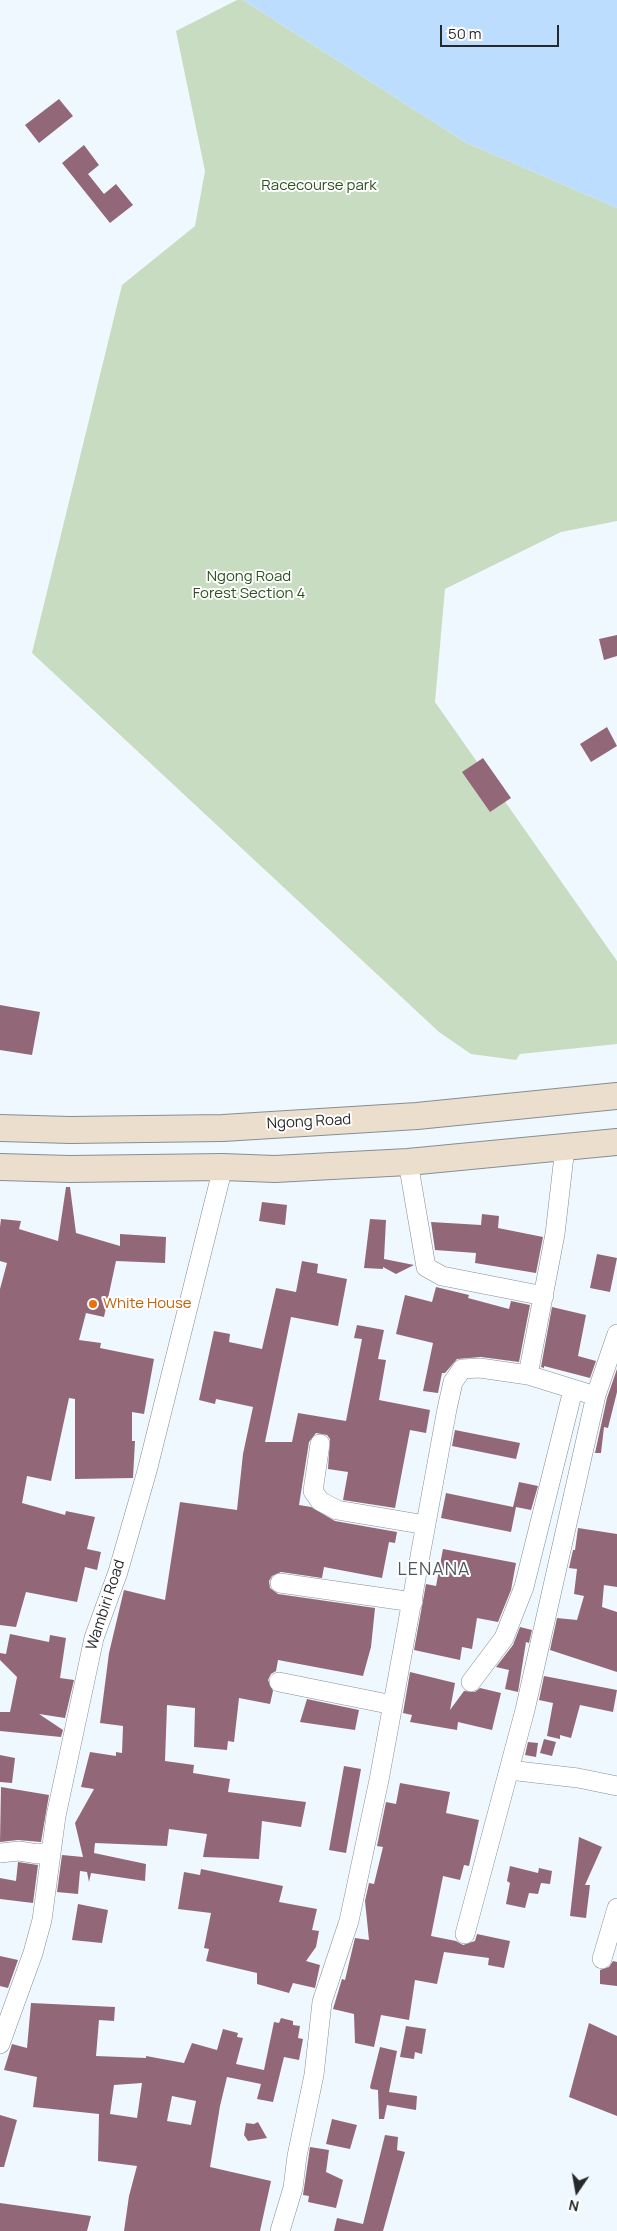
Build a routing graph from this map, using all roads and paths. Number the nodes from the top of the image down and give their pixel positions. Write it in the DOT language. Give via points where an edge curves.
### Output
graph roads {
  1 [pos="613,1100"];
  2 [pos="0,1128"];
  3 [pos="223,1128"];
  4 [pos="614,1140"];
  5 [pos="565,1147"];
  6 [pos="408,1162"];
  7 [pos="0,1167"];
  8 [pos="223,1167"];
  9 [pos="544,1296"];
  10 [pos="617,1334"];
  11 [pos="528,1375"];
  12 [pos="573,1390"];
  13 [pos="596,1395"];
  14 [pos="320,1444"];
  15 [pos="426,1525"];
  16 [pos="280,1583"];
  17 [pos="413,1602"];
  18 [pos="279,1682"];
  19 [pos="471,1682"];
  20 [pos="392,1705"];
  21 [pos="509,1770"];
  22 [pos="617,1786"];
  23 [pos="51,1851"];
  24 [pos="0,1853"];
  25 [pos="617,1908"];
  26 [pos="465,1934"];
  27 [pos="602,1959"];
  28 [pos="0,2044"];
  29 [pos="280,2231"];
  1 -- 3 [label="main road, Ngong Road"];
  2 -- 3 [label="main road, Ngong Road"];
  3 -- 8 [label="main road"];
  4 -- 5 [label="main road"];
  5 -- 6 [label="main road"];
  5 -- 9 [label="street"];
  6 -- 8 [label="main road" via="275,1169"];
  6 -- 9 [label="street" via="426,1267 442,1276"];
  7 -- 8 [label="main road"];
  8 -- 23 [label="street, Wambiri Road" via="147,1471 118,1572 94,1638"];
  9 -- 11 [label="street"];
  10 -- 13 [label="street"];
  11 -- 12 [label="street"];
  11 -- 15 [label="street" via="480,1368 462,1370 453,1382"];
  12 -- 13 [label="street"];
  12 -- 19 [label="street" via="524,1587 504,1638"];
  13 -- 21 [label="street"];
  14 -- 15 [label="street" via="313,1492 320,1501 337,1510"];
  15 -- 17 [label="street"];
  16 -- 17 [label="street"];
  17 -- 20 [label="street"];
  18 -- 20 [label="street"];
  20 -- 29 [label="street" via="378,1789 349,1921 322,2002 314,2075 293,2188"];
  21 -- 22 [label="street"];
  21 -- 26 [label="street"];
  23 -- 24 [label="street"];
  23 -- 28 [label="street, Wambiri Road" via="42,1920"];
  25 -- 27 [label="street"];
}
